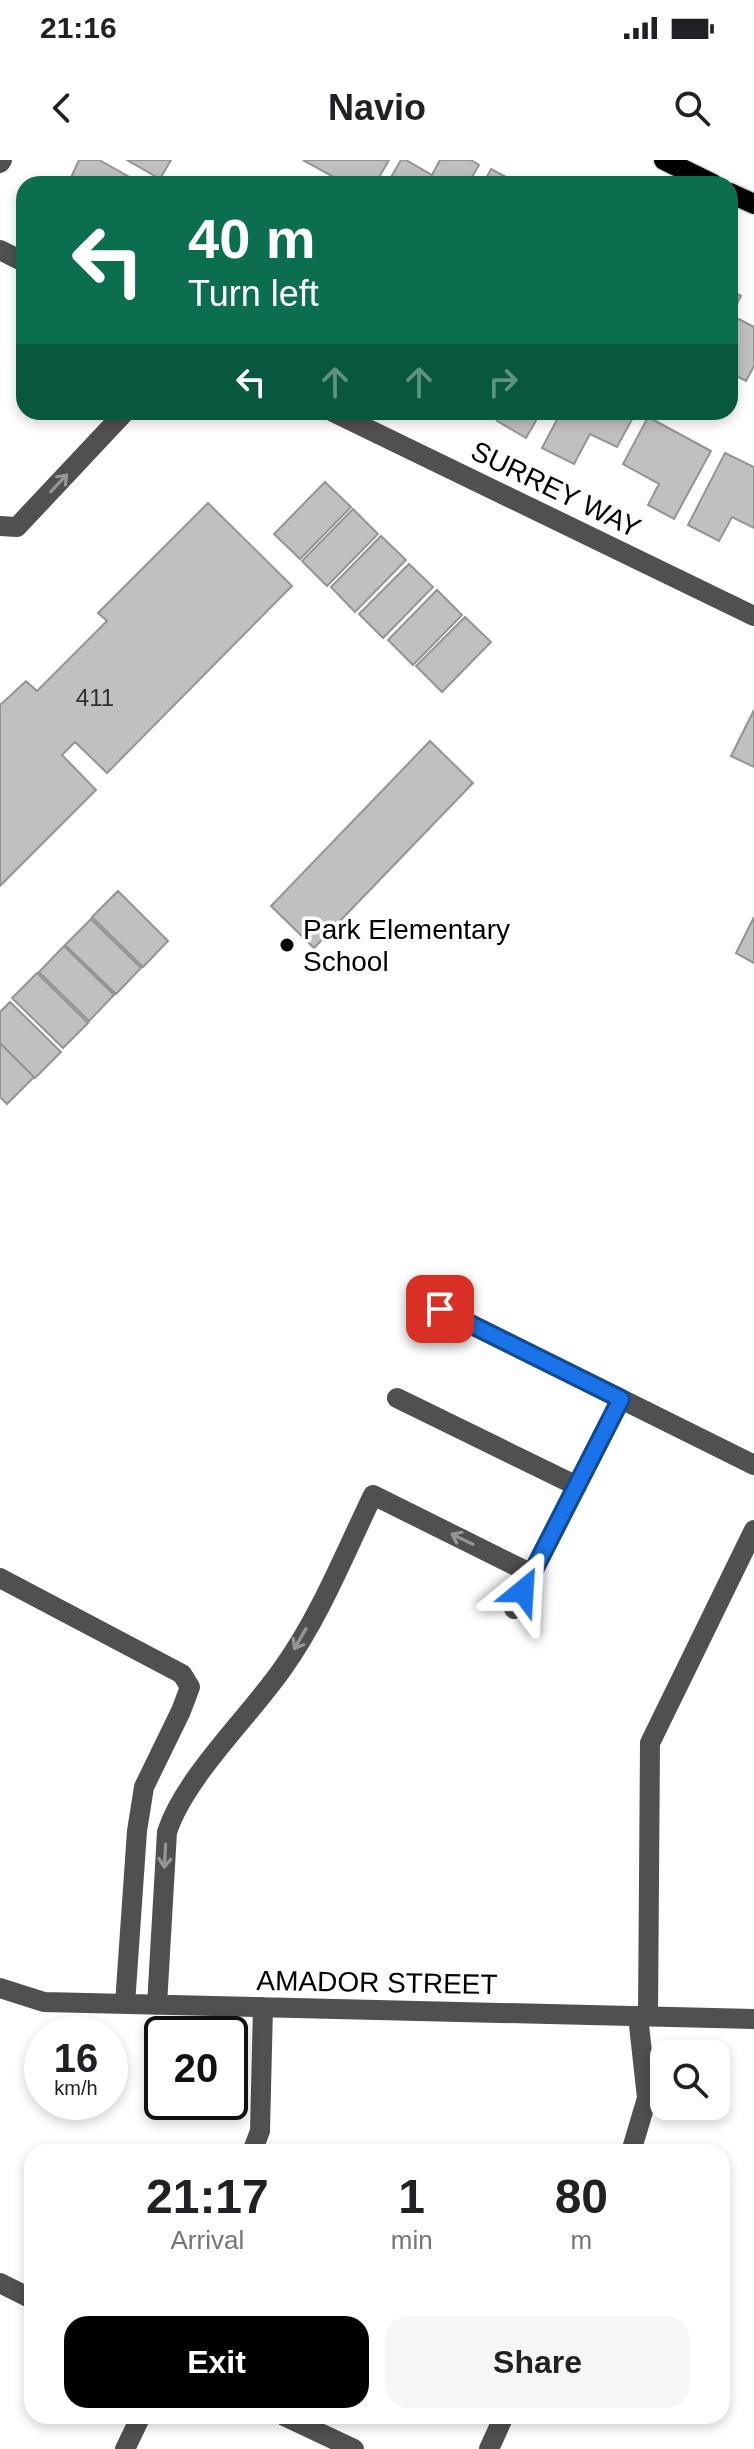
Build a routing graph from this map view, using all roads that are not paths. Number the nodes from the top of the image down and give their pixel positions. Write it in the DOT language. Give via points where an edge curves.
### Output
graph roads {
  1 [pos="664,160"];
  2 [pos="697,176"];
  3 [pos="117,420"];
  4 [pos="350,420"];
  5 [pos="0,526"];
  6 [pos="754,616"];
  7 [pos="440,1309"];
  8 [pos="397,1398"];
  9 [pos="621,1399"];
  10 [pos="754,1465"];
  11 [pos="577,1486"];
  12 [pos="754,1530"];
  13 [pos="532,1574"];
  14 [pos="0,1578"];
  15 [pos="514,1609"];
  16 [pos="0,1988"];
  17 [pos="125,2004"];
  18 [pos="157,2005"];
  19 [pos="263,2007"];
  20 [pos="643,2017"];
  21 [pos="754,2019"];
  22 [pos="255,2144"];
  23 [pos="633,2144"];
  24 [pos="0,2283"];
  25 [pos="24,2295"];
  26 [pos="137,2424"];
  27 [pos="301,2424"];
  28 [pos="500,2424"];
  29 [pos="125,2449"];
  30 [pos="354,2449"];
  31 [pos="489,2449"];
  1 -- 2 [label="main road"];
  5 -- 3 [label="street, one-way" via="17,527"];
  4 -- 6 [label="street, SURREY WAY"];
  7 -- 9 [label="street"];
  8 -- 11 [label="street"];
  9 -- 10 [label="street"];
  9 -- 11 [label="street"];
  11 -- 13 [label="street"];
  12 -- 20 [label="street" via="650,1743"];
  13 -- 15 [label="street"];
  13 -- 18 [label="street, one-way" via="373,1495 284,1667 171,1818"];
  14 -- 17 [label="street" via="182,1674 190,1687 144,1787"];
  16 -- 17 [label="street, AMADOR STREET" via="44,2002"];
  17 -- 18 [label="street, AMADOR STREET"];
  18 -- 19 [label="street, AMADOR STREET"];
  19 -- 20 [label="street, AMADOR STREET"];
  19 -- 22 [label="street" via="260,2131"];
  20 -- 21 [label="street, AMADOR STREET"];
  20 -- 23 [label="street" via="647,2098"];
  24 -- 25 [label="street"];
  26 -- 29 [label="street"];
  27 -- 30 [label="street"];
  28 -- 31 [label="street"];
}
